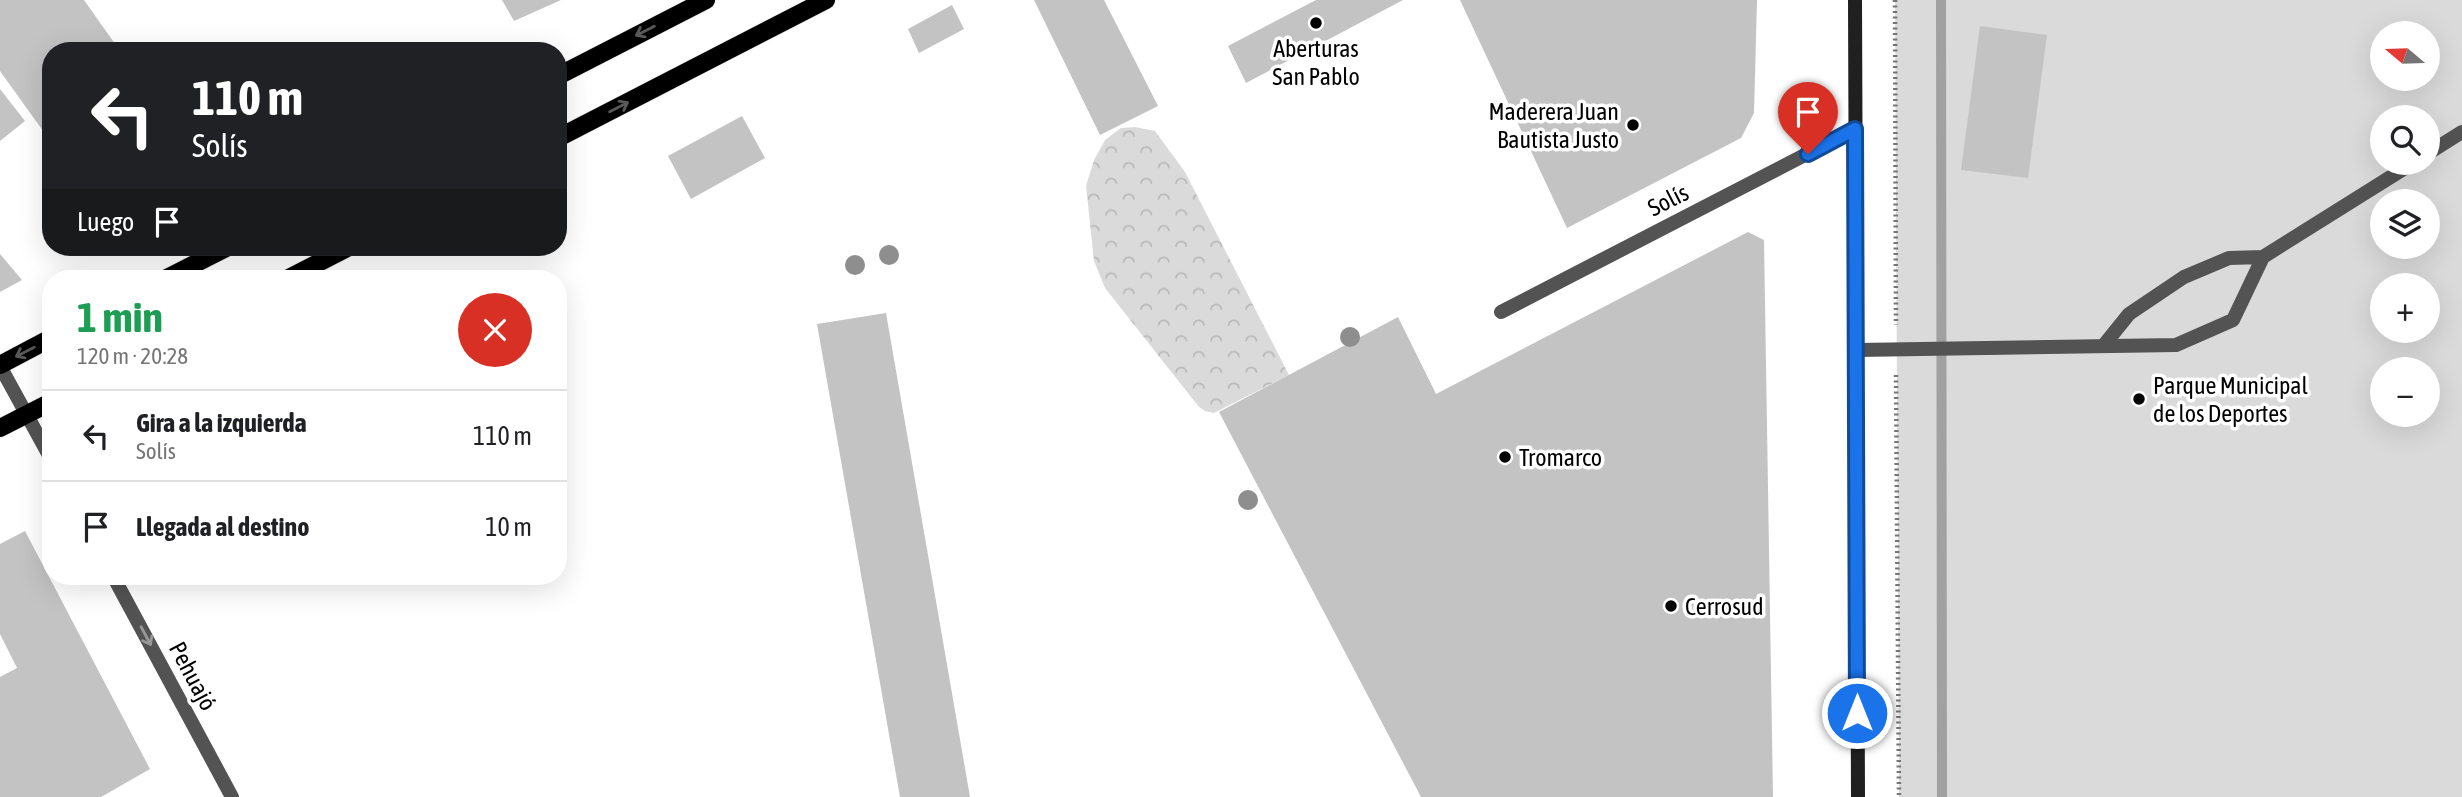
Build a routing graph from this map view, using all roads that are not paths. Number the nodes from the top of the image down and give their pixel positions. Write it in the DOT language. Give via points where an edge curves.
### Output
graph roads {
  1 [pos="706,0"];
  2 [pos="826,0"];
  3 [pos="1855,0"];
  4 [pos="567,71"];
  5 [pos="1855,129"];
  6 [pos="2462,132"];
  7 [pos="567,133"];
  8 [pos="2440,145"];
  9 [pos="2394,175"];
  10 [pos="210,256"];
  11 [pos="332,256"];
  12 [pos="2263,257"];
  13 [pos="183,270"];
  14 [pos="304,270"];
  15 [pos="1501,312"];
  16 [pos="42,343"];
  17 [pos="2105,345"];
  18 [pos="1857,350"];
  19 [pos="0,365"];
  20 [pos="42,406"];
  21 [pos="26,414"];
  22 [pos="0,428"];
  23 [pos="42,443"];
  24 [pos="118,585"];
  25 [pos="232,797"];
  26 [pos="1858,797"];
  1 -- 4 [label="main road, one-way"];
  7 -- 2 [label="main road, one-way"];
  3 -- 5 [label="street"];
  5 -- 15 [label="street, Solís"];
  5 -- 18 [label="street"];
  6 -- 8 [label="street"];
  9 -- 12 [label="street"];
  10 -- 13 [label="main road"];
  11 -- 14 [label="main road"];
  12 -- 17 [label="street" via="2229,258 2184,277 2129,314"];
  12 -- 17 [label="street" via="2233,320 2176,345"];
  16 -- 19 [label="main road, one-way"];
  17 -- 18 [label="street"];
  18 -- 26 [label="street"];
  19 -- 21 [label="street"];
  20 -- 21 [label="main road"];
  21 -- 22 [label="main road"];
  21 -- 23 [label="street"];
  24 -- 25 [label="street, Pehuajó, one-way"];
}
